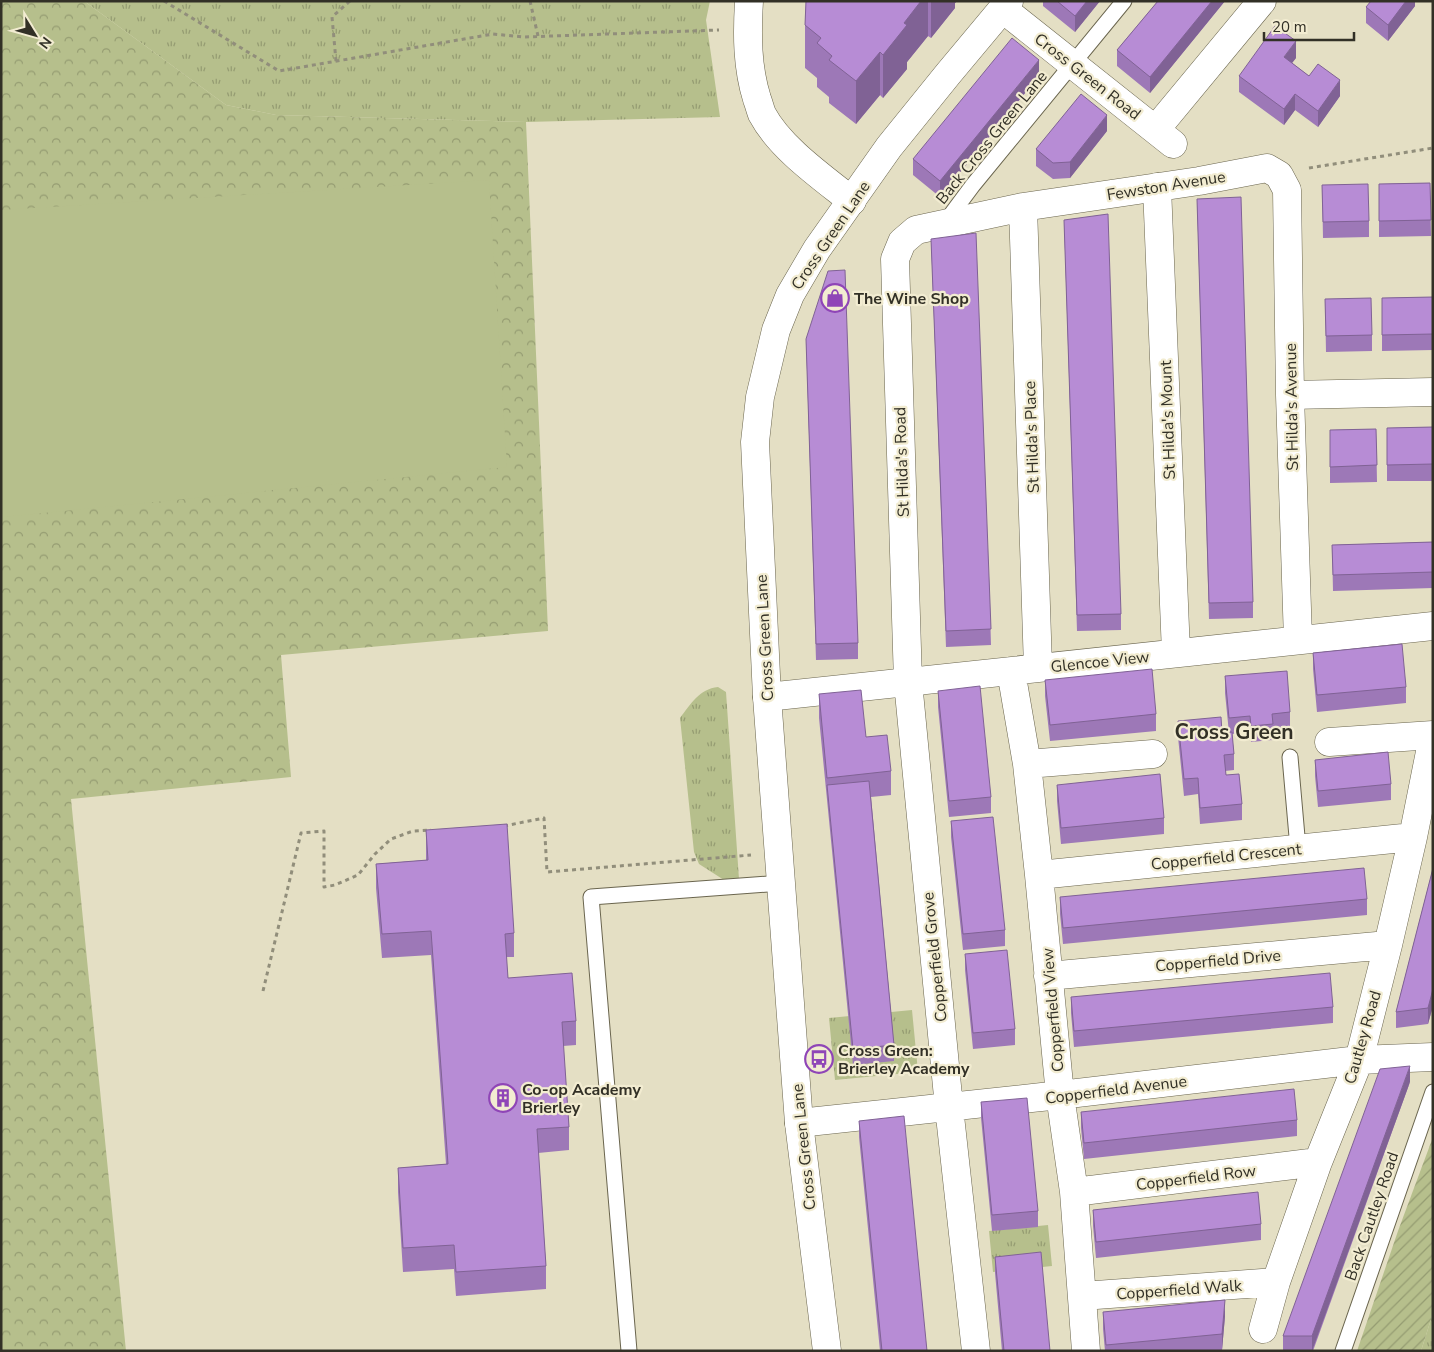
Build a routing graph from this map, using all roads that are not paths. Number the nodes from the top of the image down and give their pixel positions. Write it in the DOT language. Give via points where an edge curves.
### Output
graph roads {
  1 [pos="748,1"];
  2 [pos="1124,1"];
  3 [pos="1262,1"];
  4 [pos="1006,5"];
  5 [pos="1073,64"];
  6 [pos="1279,175"];
  7 [pos="1157,187"];
  8 [pos="852,201"];
  9 [pos="1023,207"];
  10 [pos="943,225"];
  11 [pos="902,242"];
  12 [pos="1433,392"];
  13 [pos="1290,395"];
  14 [pos="1433,626"];
  15 [pos="1298,640"];
  16 [pos="1176,653"];
  17 [pos="1038,668"];
  18 [pos="1011,671"];
  19 [pos="908,682"];
  20 [pos="767,697"];
  21 [pos="1433,736"];
  22 [pos="1329,742"];
  23 [pos="1153,754"];
  24 [pos="1290,757"];
  25 [pos="1027,764"];
  26 [pos="1413,837"];
  27 [pos="1298,848"];
  28 [pos="1039,875"];
  29 [pos="781,884"];
  30 [pos="1388,944"];
  31 [pos="1048,976"];
  32 [pos="1433,1057"];
  33 [pos="1359,1060"];
  34 [pos="1433,1092"];
  35 [pos="1060,1096"];
  36 [pos="949,1107"];
  37 [pos="799,1123"];
  38 [pos="1318,1162"];
  39 [pos="1074,1192"];
  40 [pos="1276,1282"];
  41 [pos="1082,1296"];
  42 [pos="1263,1329"];
  43 [pos="630,1351"];
  44 [pos="827,1351"];
  45 [pos="976,1351"];
  46 [pos="1086,1351"];
  47 [pos="1343,1351"];
  1 -- 8 [label="street" via="749,66 762,113 778,136 815,172"];
  2 -- 5 [label="lane, Back Cross Green Lane"];
  3 -- 5 [label="street, Cross Green Road" via="1165,136"];
  4 -- 5 [label="street, Cross Green Road"];
  4 -- 8 [label="street, Cross Green Lane" via="889,147"];
  5 -- 10 [label="lane, Back Cross Green Lane"];
  6 -- 7 [label="street, Fewston Avenue" via="1267,168"];
  6 -- 13 [label="street, St Hilda's Avenue" via="1287,190"];
  7 -- 9 [label="street, Fewston Avenue"];
  7 -- 16 [label="street, St Hilda's Mount"];
  8 -- 20 [label="street, Cross Green Lane" via="817,249 790,295 776,330 760,397 755,442"];
  9 -- 10 [label="street, Fewston Avenue"];
  9 -- 17 [label="street, St Hilda's Place"];
  10 -- 11 [label="street, Fewston Avenue" via="916,230"];
  11 -- 19 [label="street, St Hilda's Road" via="895,259"];
  12 -- 13 [label="street"];
  13 -- 15 [label="street, St Hilda's Avenue"];
  14 -- 15 [label="street, Glencoe View"];
  15 -- 16 [label="street, Glencoe View"];
  16 -- 17 [label="street, Glencoe View"];
  17 -- 18 [label="street, Glencoe View"];
  18 -- 19 [label="street, Glencoe View"];
  18 -- 25 [label="street, Copperfield View"];
  19 -- 20 [label="street, Glencoe View"];
  19 -- 36 [label="street, Copperfield Grove"];
  20 -- 29 [label="street, Cross Green Lane"];
  21 -- 22 [label="street"];
  21 -- 26 [label="street, Cautley Road"];
  23 -- 25 [label="street"];
  24 -- 27 [label="lane"];
  25 -- 28 [label="street, Copperfield View"];
  26 -- 27 [label="street, Copperfield Crescent"];
  26 -- 30 [label="street, Cautley Road"];
  27 -- 28 [label="street, Copperfield Crescent"];
  28 -- 31 [label="street, Copperfield View"];
  29 -- 37 [label="street, Cross Green Lane"];
  29 -- 43 [label="lane" via="591,897"];
  30 -- 31 [label="street, Copperfield Drive"];
  30 -- 33 [label="street, Cautley Road"];
  31 -- 35 [label="street, Copperfield View"];
  32 -- 33 [label="street, Copperfield Avenue"];
  33 -- 35 [label="street, Copperfield Avenue"];
  33 -- 38 [label="street, Cautley Road"];
  34 -- 47 [label="lane, Back Cautley Road"];
  35 -- 36 [label="street, Copperfield Avenue"];
  35 -- 39 [label="street, Copperfield View"];
  36 -- 37 [label="street, Copperfield Avenue"];
  36 -- 45 [label="street, Copperfield Grove"];
  37 -- 44 [label="street, Cross Green Lane"];
  38 -- 39 [label="street, Copperfield Row"];
  38 -- 40 [label="street, Cautley Road"];
  39 -- 41 [label="street, Copperfield View"];
  40 -- 41 [label="street, Copperfield Walk"];
  40 -- 42 [label="street, Cautley Road"];
  41 -- 46 [label="street, Copperfield View"];
}
